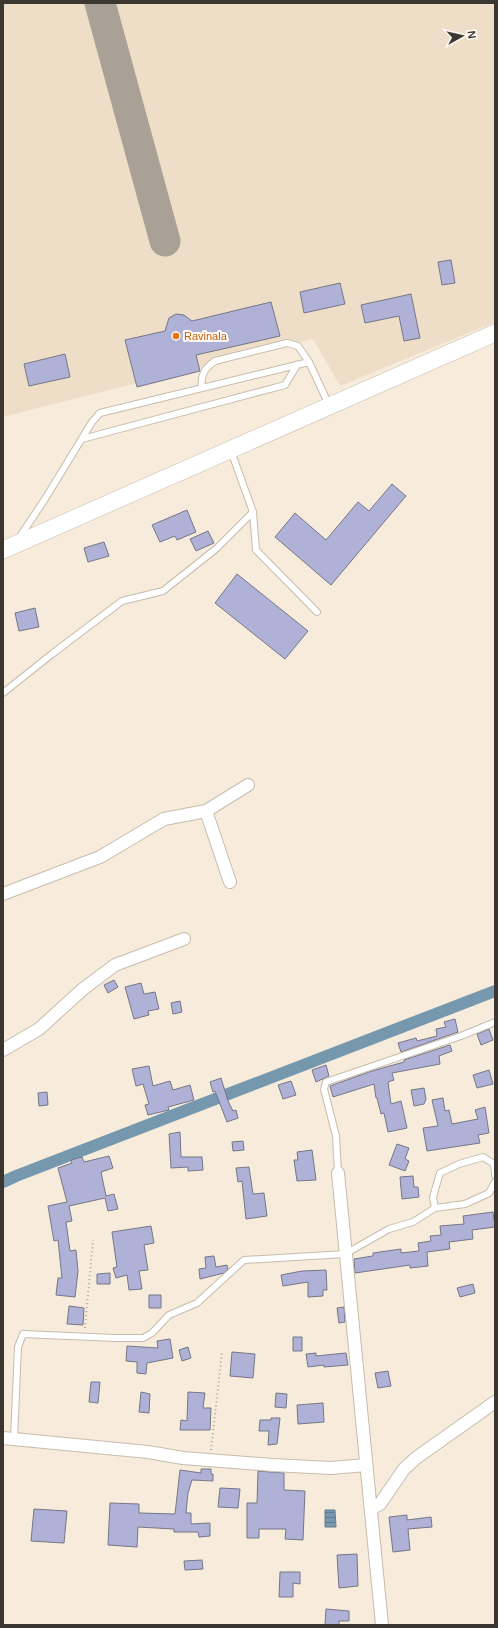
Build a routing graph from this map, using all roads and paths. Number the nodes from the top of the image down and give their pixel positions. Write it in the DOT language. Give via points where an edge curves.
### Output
graph roads {
  1 [pos="495,333"];
  2 [pos="308,362"];
  3 [pos="297,365"];
  4 [pos="202,388"];
  5 [pos="330,406"];
  6 [pos="82,439"];
  7 [pos="230,450"];
  8 [pos="253,512"];
  9 [pos="8,547"];
  10 [pos="317,612"];
  11 [pos="3,693"];
  12 [pos="248,785"];
  13 [pos="206,811"];
  14 [pos="230,882"];
  15 [pos="3,894"];
  16 [pos="184,939"];
  17 [pos="495,1022"];
  18 [pos="3,1050"];
  19 [pos="338,1172"];
  20 [pos="495,1175"];
  21 [pos="495,1182"];
  22 [pos="435,1208"];
  23 [pos="93,1240"];
  24 [pos="345,1254"];
  25 [pos="84,1337"];
  26 [pos="222,1352"];
  27 [pos="495,1402"];
  28 [pos="8,1438"];
  29 [pos="210,1459"];
  30 [pos="366,1465"];
  31 [pos="371,1509"];
  32 [pos="382,1625"];
  1 -- 5 [label="main road"];
  2 -- 3 [label="lane"];
  2 -- 4 [label="lane" via="298,346 287,343 215,362 207,367 201,379"];
  2 -- 5 [label="lane"];
  3 -- 4 [label="lane"];
  3 -- 6 [label="lane" via="285,385"];
  4 -- 6 [label="lane" via="100,414"];
  5 -- 7 [label="main road"];
  6 -- 9 [label="lane"];
  7 -- 8 [label="lane"];
  7 -- 9 [label="main road"];
  8 -- 10 [label="lane" via="256,550"];
  8 -- 11 [label="lane" via="217,548 163,591 122,601"];
  12 -- 13 [label="street"];
  13 -- 14 [label="street"];
  13 -- 15 [label="street" via="164,819 100,857"];
  16 -- 18 [label="street" via="115,965 83,989 39,1029"];
  17 -- 19 [label="lane" via="326,1082 324,1088 336,1136"];
  19 -- 24 [label="street"];
  20 -- 22 [label="lane" via="494,1164 483,1158 459,1164 440,1173 433,1197"];
  21 -- 22 [label="lane" via="489,1193 465,1204"];
  22 -- 24 [label="lane" via="413,1222 389,1229"];
  23 -- 25 [label="path"];
  24 -- 25 [label="lane" via="244,1260 197,1304 169,1315 152,1333 143,1338"];
  24 -- 30 [label="street"];
  25 -- 28 [label="lane" via="23,1334 18,1347"];
  26 -- 29 [label="path"];
  27 -- 31 [label="street" via="416,1458 404,1469 380,1504"];
  28 -- 29 [label="street"];
  29 -- 30 [label="street" via="325,1468"];
  30 -- 31 [label="street"];
  31 -- 32 [label="street"];
}
